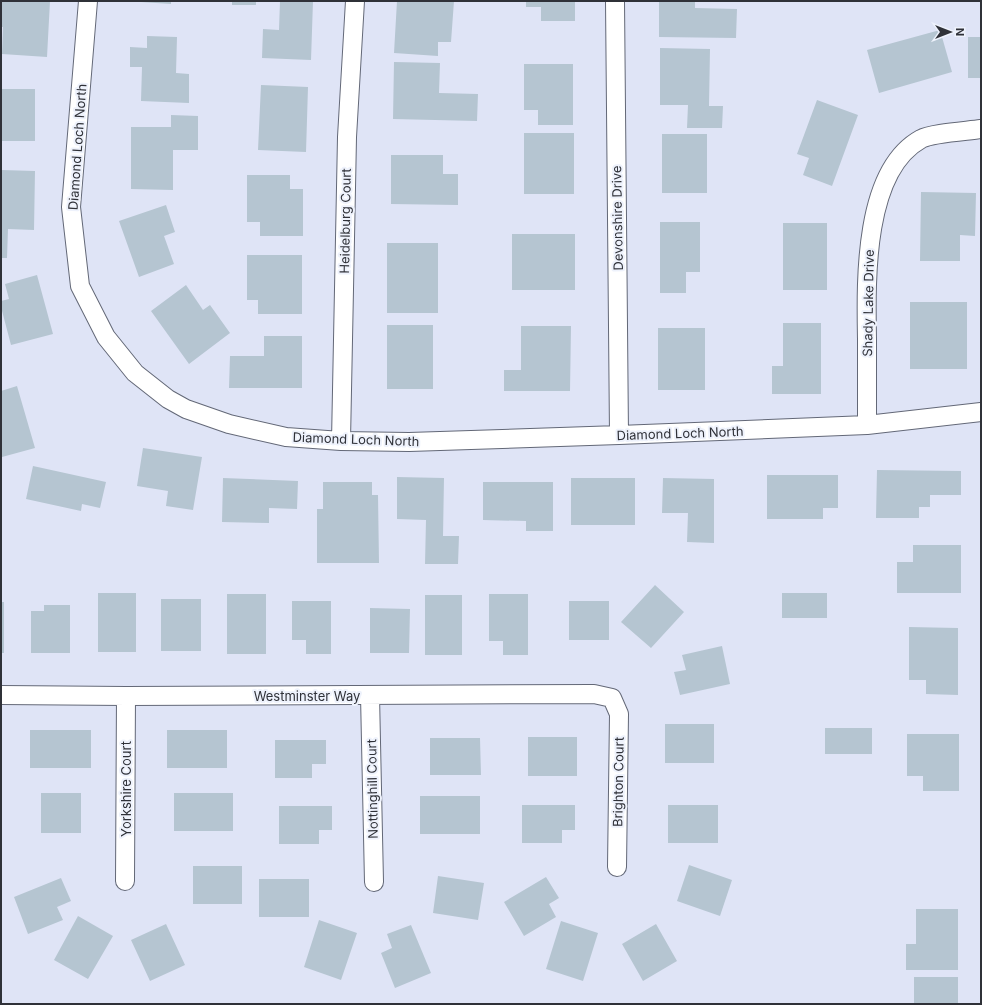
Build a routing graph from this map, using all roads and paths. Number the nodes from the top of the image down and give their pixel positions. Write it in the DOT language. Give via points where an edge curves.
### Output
graph roads {
  1 [pos="88,1"];
  2 [pos="355,1"];
  3 [pos="615,1"];
  4 [pos="981,129"];
  5 [pos="981,412"];
  6 [pos="867,425"];
  7 [pos="619,436"];
  8 [pos="341,441"];
  9 [pos="1,695"];
  10 [pos="370,695"];
  11 [pos="126,696"];
  12 [pos="612,698"];
  13 [pos="617,867"];
  14 [pos="125,881"];
  15 [pos="374,882"];
  1 -- 8 [label="street, Diamond Loch North" via="70,208 80,286 106,337 135,373 168,399 186,409 229,424 286,437"];
  2 -- 8 [label="street, Heidelburg Court" via="347,137"];
  3 -- 7 [label="street, Devonshire Drive"];
  4 -- 6 [label="street, Shady Lake Drive" via="922,138 906,150 894,165 882,190 869,244 866,290"];
  5 -- 6 [label="street, Diamond Loch North"];
  6 -- 7 [label="street, Diamond Loch North"];
  7 -- 8 [label="street, Diamond Loch North" via="409,442"];
  9 -- 11 [label="street, Westminster Way"];
  10 -- 11 [label="street, Westminster Way"];
  10 -- 12 [label="street, Westminster Way" via="594,694"];
  10 -- 15 [label="street, Nottinghill Court"];
  11 -- 14 [label="street, Yorkshire Court"];
  12 -- 13 [label="street, Brighton Court" via="619,714"];
}
